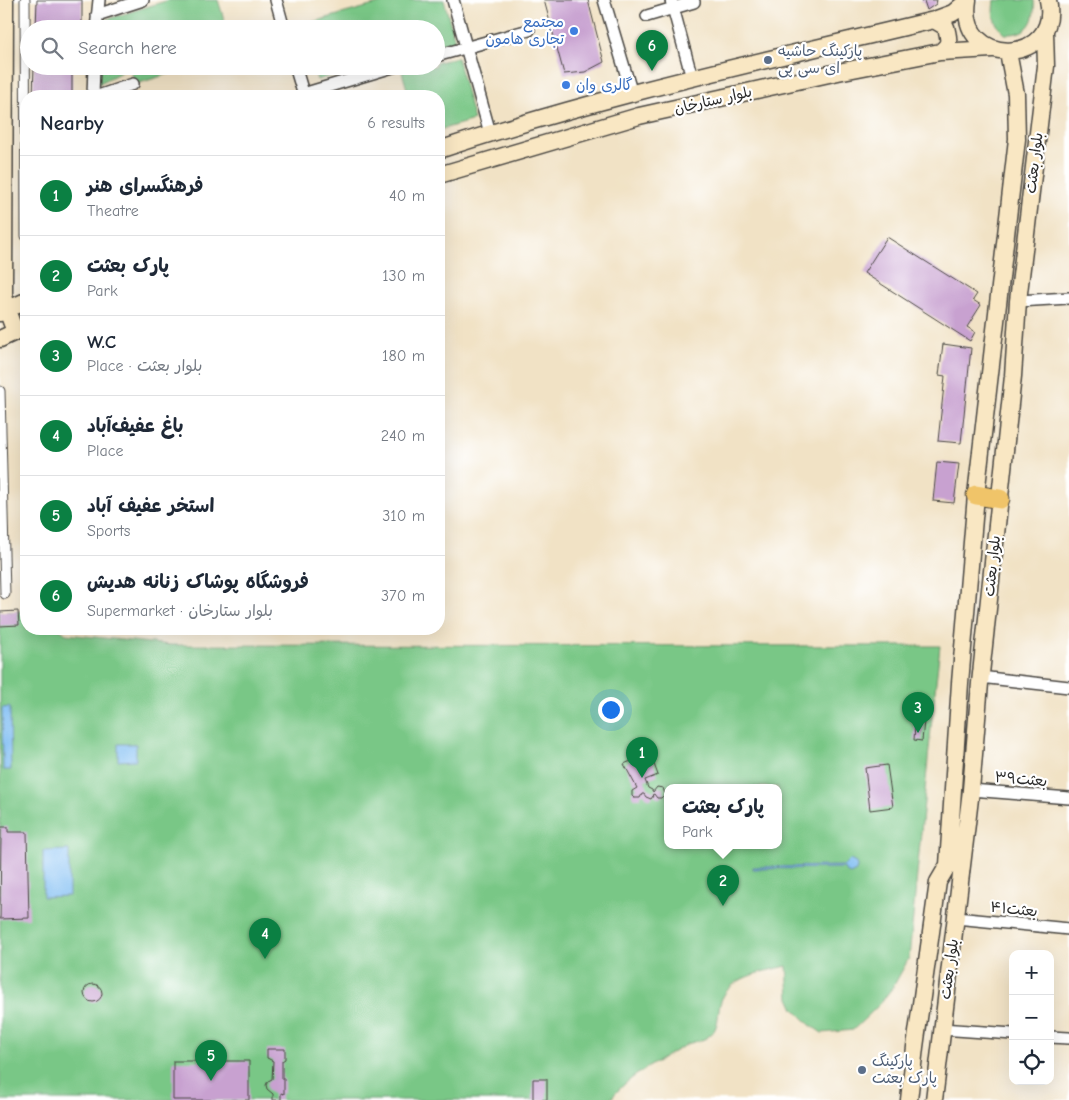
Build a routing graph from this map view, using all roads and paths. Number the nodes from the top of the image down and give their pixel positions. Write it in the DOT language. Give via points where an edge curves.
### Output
graph roads {
  1 [pos="5,0"];
  2 [pos="25,0"];
  3 [pos="99,0"];
  4 [pos="143,0"];
  5 [pos="276,0"];
  6 [pos="453,0"];
  7 [pos="604,0"];
  8 [pos="968,0"];
  9 [pos="1048,0"];
  10 [pos="694,2"];
  11 [pos="672,4"];
  12 [pos="96,15"];
  13 [pos="647,16"];
  14 [pos="25,20"];
  15 [pos="96,20"];
  16 [pos="282,20"];
  17 [pos="934,20"];
  18 [pos="529,30"];
  19 [pos="1045,32"];
  20 [pos="466,48"];
  21 [pos="992,48"];
  22 [pos="940,52"];
  23 [pos="1008,52"];
  24 [pos="445,54"];
  25 [pos="25,75"];
  26 [pos="94,75"];
  27 [pos="298,75"];
  28 [pos="368,75"];
  29 [pos="692,78"];
  30 [pos="133,84"];
  31 [pos="25,90"];
  32 [pos="93,90"];
  33 [pos="116,90"];
  34 [pos="302,90"];
  35 [pos="320,90"];
  36 [pos="632,94"];
  37 [pos="490,133"];
  38 [pos="445,148"];
  39 [pos="445,173"];
  40 [pos="2,225"];
  41 [pos="1069,298"];
  42 [pos="1018,301"];
  43 [pos="20,304"];
  44 [pos="3,311"];
  45 [pos="14,333"];
  46 [pos="0,391"];
  47 [pos="976,495"];
  48 [pos="1000,498"];
  49 [pos="4,594"];
  50 [pos="980,677"];
  51 [pos="1069,687"];
  52 [pos="971,790"];
  53 [pos="1069,798"];
  54 [pos="956,918"];
  55 [pos="1069,929"];
  56 [pos="941,1029"];
  57 [pos="1009,1034"];
  58 [pos="1054,1037"];
  59 [pos="1069,1038"];
  60 [pos="909,1100"];
  61 [pos="934,1100"];
  1 -- 40 [label="main road"];
  2 -- 14 [label="street"];
  3 -- 12 [label="street"];
  4 -- 12 [label="street"];
  5 -- 16 [label="street"];
  6 -- 20 [label="street"];
  7 -- 36 [label="street"];
  8 -- 17 [label="main road, بلوار ستارخان" via="953,12"];
  8 -- 21 [label="main road" via="966,12 971,29"];
  9 -- 19 [label="main road, بلوار بعثت"];
  10 -- 11 [label="street"];
  11 -- 13 [label="street"];
  11 -- 29 [label="street"];
  12 -- 15 [label="street"];
  17 -- 22 [label="main road" via="946,27 949,39 947,47"];
  17 -- 29 [label="main road, بلوار ستارخان"];
  18 -- 20 [label="street"];
  19 -- 23 [label="main road" via="1025,48"];
  19 -- 42 [label="main road, بلوار بعثت" via="1046,66"];
  20 -- 24 [label="street"];
  20 -- 37 [label="street"];
  21 -- 22 [label="main road, بلوار ستارخان"];
  21 -- 23 [label="main road"];
  22 -- 39 [label="main road, بلوار ستارخان" via="639,116"];
  23 -- 47 [label="main road, بلوار بعثت" via="1016,94 1017,139"];
  25 -- 31 [label="street"];
  26 -- 32 [label="street"];
  27 -- 34 [label="street"];
  28 -- 35 [label="street"];
  29 -- 36 [label="main road, بلوار ستارخان"];
  30 -- 33 [label="street"];
  36 -- 37 [label="main road, بلوار ستارخان"];
  37 -- 38 [label="main road, بلوار ستارخان"];
  40 -- 44 [label="main road"];
  41 -- 42 [label="street"];
  42 -- 48 [label="main road, بلوار بعثت"];
  43 -- 44 [label="main road"];
  44 -- 45 [label="main road"];
  46 -- 49 [label="street"];
  47 -- 48 [label="main road"];
  47 -- 60 [label="main road, بلوار بعثت" via="948,865 938,882"];
  48 -- 50 [label="main road, بلوار بعثت"];
  50 -- 51 [label="street"];
  50 -- 52 [label="main road, بلوار بعثت"];
  52 -- 53 [label="street, بعثت۳۹"];
  52 -- 54 [label="main road, بلوار بعثت"];
  54 -- 55 [label="street, بعثت۴۱"];
  54 -- 56 [label="main road, بلوار بعثت"];
  56 -- 57 [label="street"];
  56 -- 61 [label="main road, بلوار بعثت"];
  58 -- 59 [label="street"];
}
